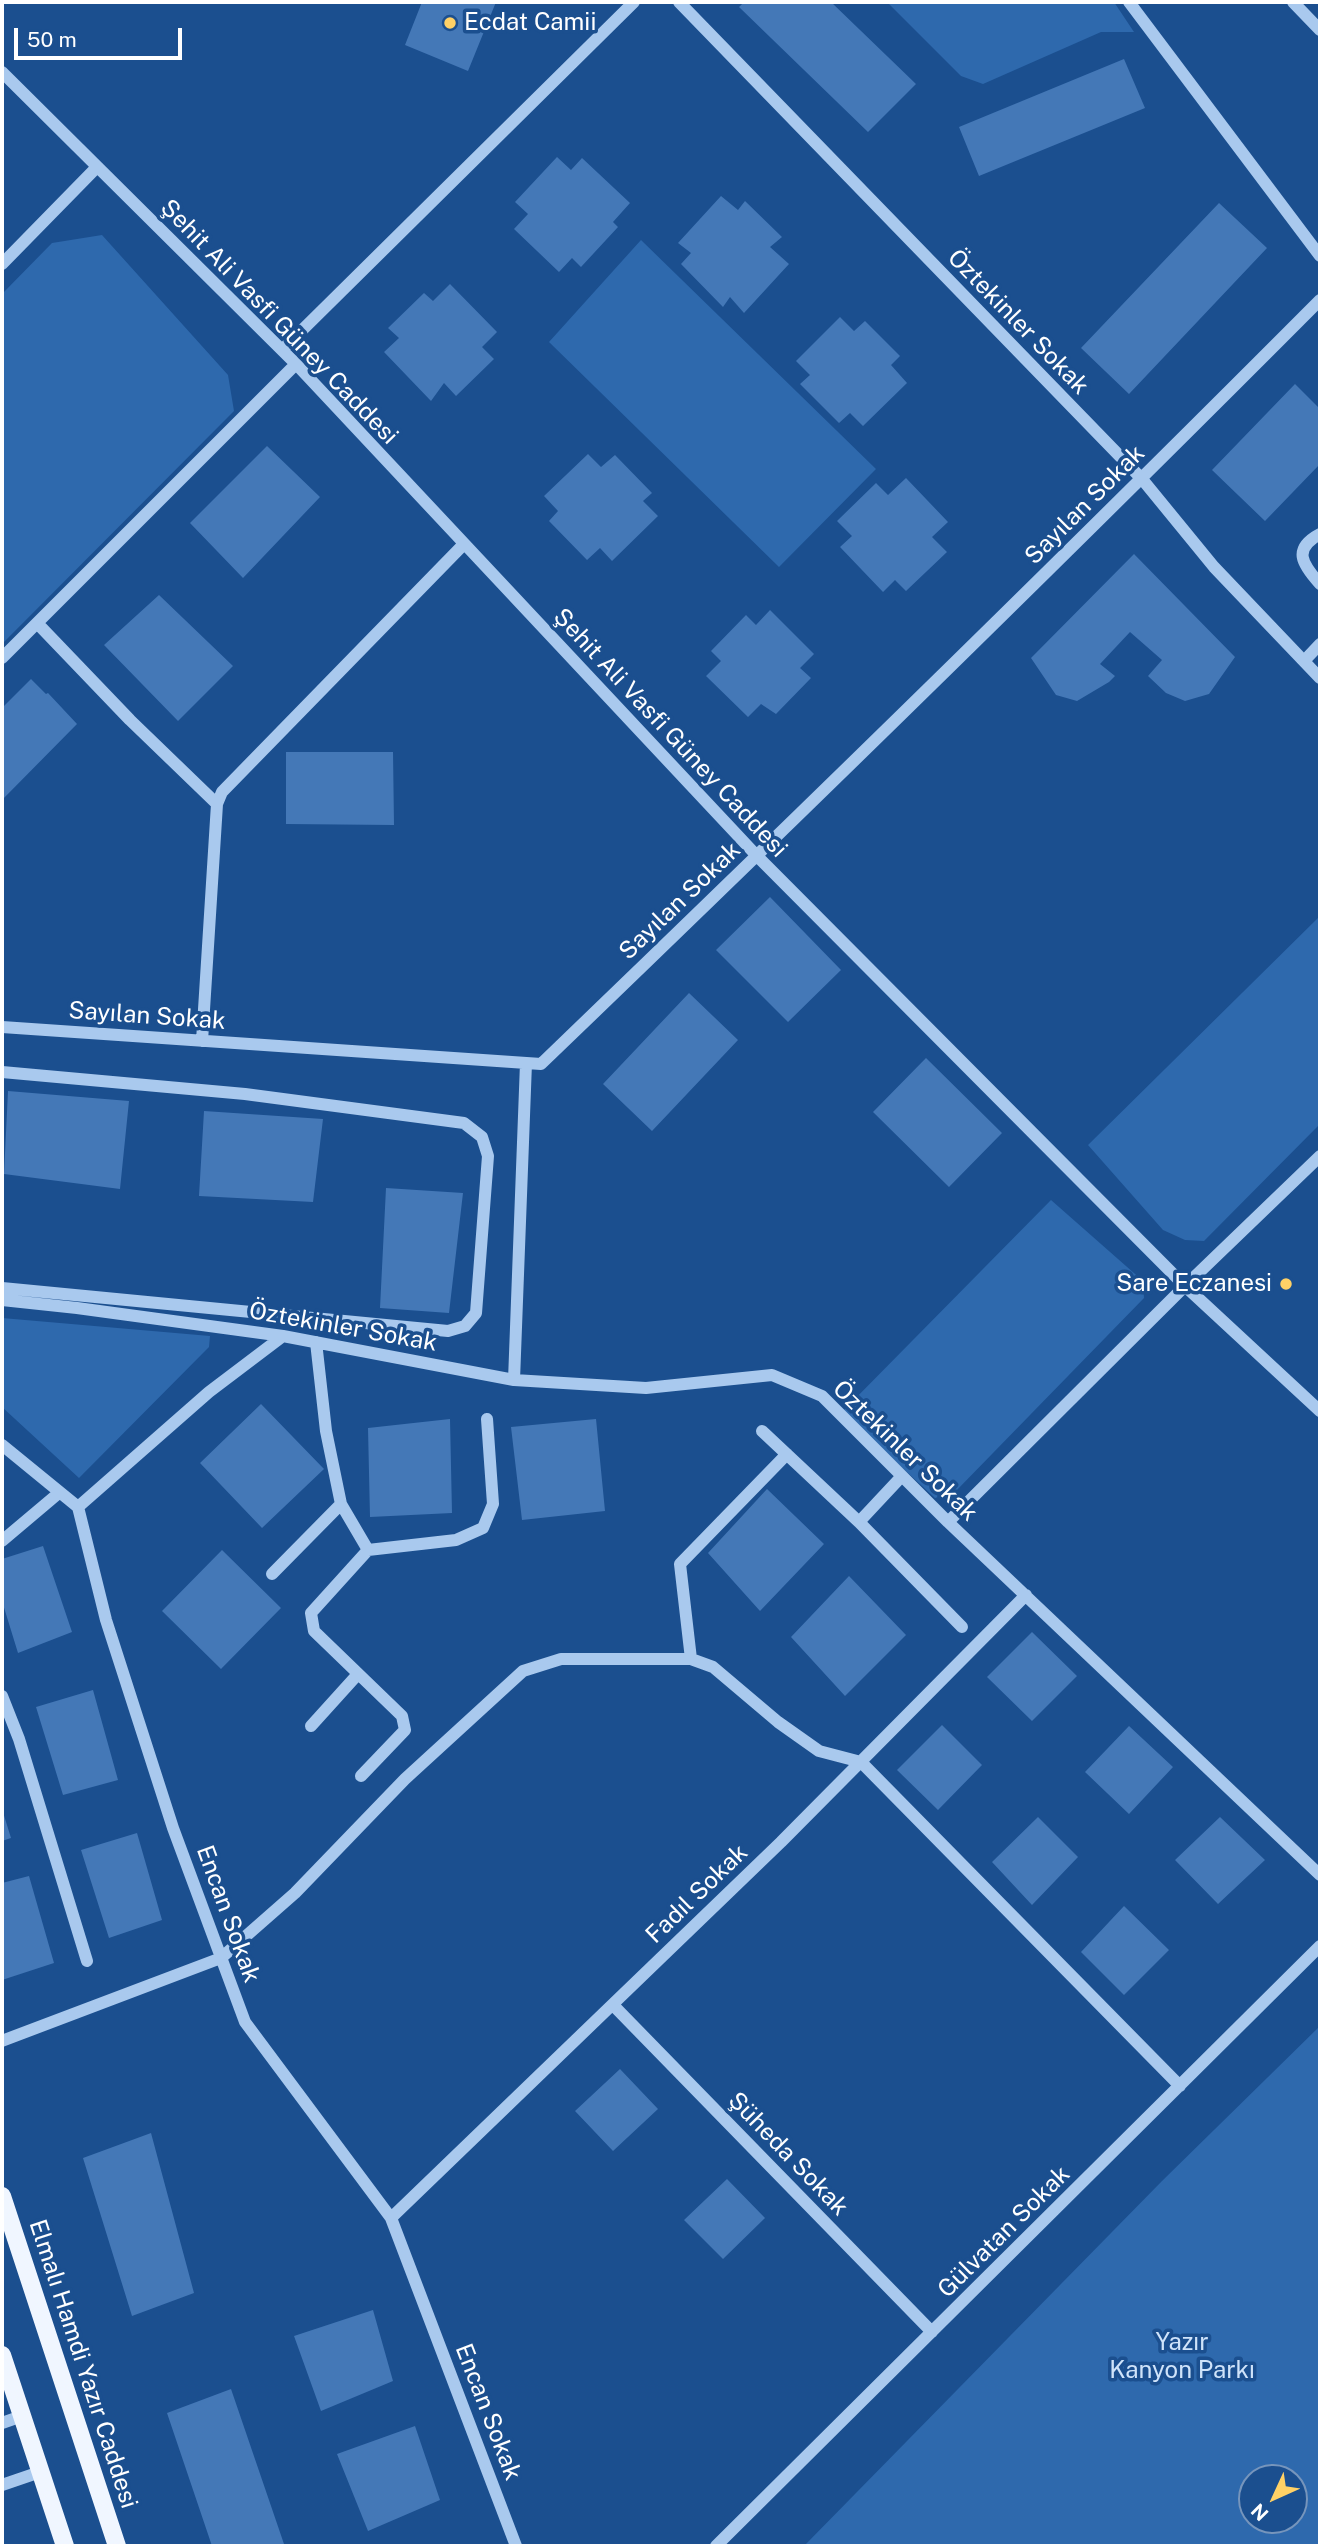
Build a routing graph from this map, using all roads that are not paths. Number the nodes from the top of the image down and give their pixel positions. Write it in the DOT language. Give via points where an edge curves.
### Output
graph roads {
  1 [pos="634,2"];
  2 [pos="678,2"];
  3 [pos="1129,2"];
  4 [pos="1293,2"];
  5 [pos="1320,30"];
  6 [pos="2,72"];
  7 [pos="97,167"];
  8 [pos="1320,256"];
  9 [pos="2,264"];
  10 [pos="1320,300"];
  11 [pos="282,350"];
  12 [pos="296,364"];
  13 [pos="1142,479"];
  14 [pos="1320,534"];
  15 [pos="464,544"];
  16 [pos="1320,584"];
  17 [pos="37,623"];
  18 [pos="1320,644"];
  19 [pos="2,658"];
  20 [pos="1304,661"];
  21 [pos="1320,678"];
  22 [pos="217,804"];
  23 [pos="757,856"];
  24 [pos="2,1027"];
  25 [pos="202,1041"];
  26 [pos="526,1063"];
  27 [pos="2,1072"];
  28 [pos="1320,1156"];
  29 [pos="1185,1286"];
  30 [pos="2,1288"];
  31 [pos="2,1300"];
  32 [pos="284,1336"];
  33 [pos="316,1342"];
  34 [pos="514,1380"];
  35 [pos="1320,1411"];
  36 [pos="487,1419"];
  37 [pos="762,1431"];
  38 [pos="2,1445"];
  39 [pos="786,1454"];
  40 [pos="902,1476"];
  41 [pos="60,1492"];
  42 [pos="341,1504"];
  43 [pos="78,1507"];
  44 [pos="859,1522"];
  45 [pos="948,1522"];
  46 [pos="2,1541"];
  47 [pos="368,1550"];
  48 [pos="272,1574"];
  49 [pos="1026,1595"];
  50 [pos="962,1627"];
  51 [pos="691,1659"];
  52 [pos="358,1674"];
  53 [pos="2,1696"];
  54 [pos="311,1726"];
  55 [pos="861,1762"];
  56 [pos="360,1776"];
  57 [pos="1320,1875"];
  58 [pos="1320,1946"];
  59 [pos="222,1958"];
  60 [pos="87,1961"];
  61 [pos="613,2005"];
  62 [pos="2,2041"];
  63 [pos="1180,2085"];
  64 [pos="2,2196"];
  65 [pos="391,2218"];
  66 [pos="932,2332"];
  67 [pos="2,2355"];
  68 [pos="22,2416"];
  69 [pos="2,2423"];
  70 [pos="40,2472"];
  71 [pos="2,2485"];
  72 [pos="65,2546"];
  73 [pos="117,2546"];
  74 [pos="516,2546"];
  75 [pos="716,2546"];
  1 -- 11 [label="street"];
  2 -- 13 [label="street, Öztekinler Sokak"];
  3 -- 8 [label="street"];
  4 -- 5 [label="street"];
  6 -- 7 [label="street, Şehit Ali Vasfi Güney Caddesi"];
  7 -- 9 [label="street"];
  7 -- 11 [label="street, Şehit Ali Vasfi Güney Caddesi"];
  10 -- 13 [label="street, Sayılan Sokak"];
  11 -- 12 [label="street, Şehit Ali Vasfi Güney Caddesi"];
  12 -- 15 [label="street, Şehit Ali Vasfi Güney Caddesi"];
  12 -- 17 [label="street"];
  13 -- 20 [label="street, Öztekinler Sokak" via="1213,567"];
  13 -- 23 [label="street, Sayılan Sokak"];
  14 -- 16 [label="street" via="1307,541 1302,554 1305,568"];
  15 -- 22 [label="street" via="222,792"];
  15 -- 23 [label="street, Şehit Ali Vasfi Güney Caddesi"];
  17 -- 19 [label="street"];
  17 -- 22 [label="street"];
  18 -- 20 [label="street"];
  20 -- 21 [label="street, Öztekinler Sokak"];
  22 -- 25 [label="street"];
  23 -- 26 [label="street, Sayılan Sokak" via="541,1064"];
  23 -- 29 [label="street, Şehit Ali Vasfi Güney Caddesi"];
  24 -- 25 [label="street, Sayılan Sokak"];
  25 -- 26 [label="street, Sayılan Sokak"];
  26 -- 34 [label="street"];
  27 -- 30 [label="street" via="245,1094 464,1123 482,1137 488,1156 476,1313 465,1326 448,1331"];
  28 -- 29 [label="street"];
  29 -- 35 [label="street, Şehit Ali Vasfi Güney Caddesi"];
  29 -- 45 [label="street"];
  31 -- 32 [label="street, Öztekinler Sokak"];
  32 -- 33 [label="street, Öztekinler Sokak"];
  32 -- 43 [label="street" via="209,1392"];
  33 -- 34 [label="street, Öztekinler Sokak"];
  33 -- 42 [label="street" via="326,1431"];
  34 -- 40 [label="street, Öztekinler Sokak" via="646,1388 772,1375 822,1396"];
  36 -- 47 [label="street" via="493,1504 484,1528 456,1540"];
  37 -- 39 [label="street"];
  38 -- 41 [label="street"];
  39 -- 44 [label="street"];
  39 -- 51 [label="street" via="680,1564"];
  40 -- 44 [label="street"];
  40 -- 45 [label="street, Öztekinler Sokak"];
  41 -- 43 [label="street"];
  41 -- 46 [label="street"];
  42 -- 47 [label="street"];
  42 -- 48 [label="street"];
  43 -- 59 [label="street, Encan Sokak" via="106,1620 173,1828"];
  44 -- 50 [label="street"];
  45 -- 49 [label="street, Öztekinler Sokak"];
  47 -- 52 [label="street" via="310,1612 314,1631"];
  49 -- 55 [label="street, Fadıl Sokak"];
  49 -- 57 [label="street, Öztekinler Sokak"];
  51 -- 55 [label="street" via="713,1668 819,1751"];
  51 -- 59 [label="street" via="561,1659 523,1671 405,1779 295,1894"];
  52 -- 54 [label="street"];
  52 -- 56 [label="street" via="402,1716 405,1730"];
  53 -- 60 [label="street"];
  55 -- 61 [label="street, Fadıl Sokak"];
  55 -- 63 [label="street"];
  58 -- 63 [label="street, Gülvatan Sokak"];
  59 -- 62 [label="street"];
  59 -- 65 [label="street, Encan Sokak" via="245,2022"];
  61 -- 65 [label="street, Fadıl Sokak"];
  61 -- 66 [label="street, Şüheda Sokak"];
  63 -- 66 [label="street, Gülvatan Sokak"];
  64 -- 73 [label="main road, Elmalı Hamdi Yazır Caddesi"];
  65 -- 74 [label="street, Encan Sokak"];
  66 -- 75 [label="street, Gülvatan Sokak"];
  67 -- 68 [label="main road"];
  68 -- 69 [label="street"];
  68 -- 70 [label="main road"];
  70 -- 71 [label="street"];
  70 -- 72 [label="main road"];
}
